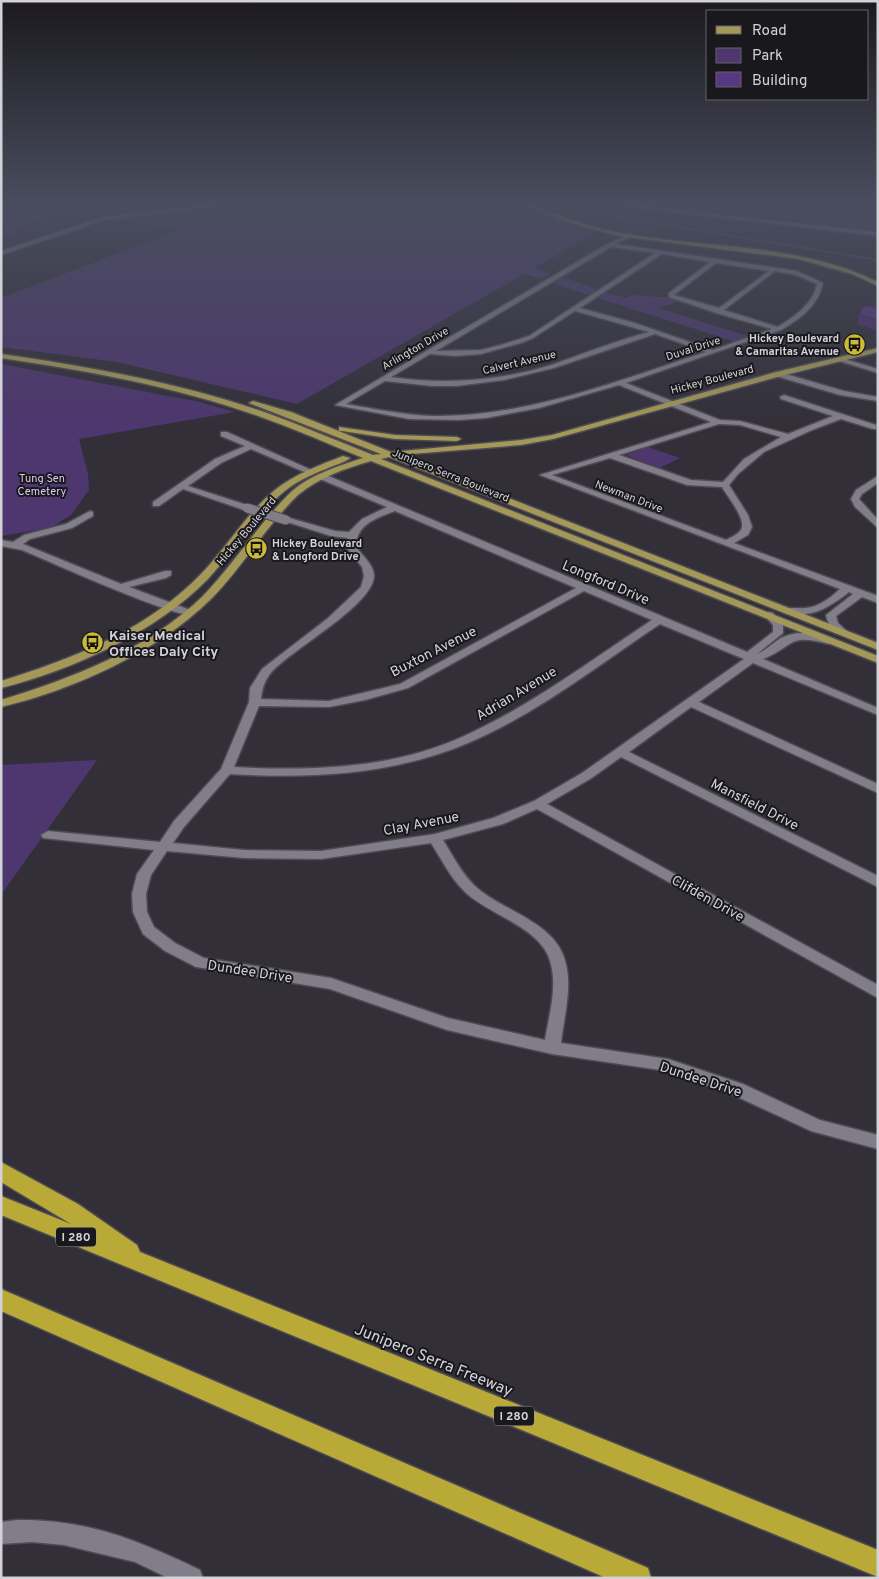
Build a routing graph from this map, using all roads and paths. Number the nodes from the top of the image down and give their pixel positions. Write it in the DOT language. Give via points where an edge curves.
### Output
graph roads {
  1 [pos="553,279"];
  2 [pos="621,279"];
  3 [pos="691,279"];
  4 [pos="762,279"];
  5 [pos="811,279"];
  6 [pos="575,309"];
  7 [pos="718,312"];
  8 [pos="779,329"];
  9 [pos="655,332"];
  10 [pos="878,344"];
  11 [pos="878,350"];
  12 [pos="428,352"];
  13 [pos="713,352"];
  14 [pos="1,354"];
  15 [pos="838,358"];
  16 [pos="878,371"];
  17 [pos="779,374"];
  18 [pos="383,378"];
  19 [pos="619,383"];
  20 [pos="784,396"];
  21 [pos="878,399"];
  22 [pos="339,404"];
  23 [pos="671,404"];
  24 [pos="288,414"];
  25 [pos="841,416"];
  26 [pos="719,422"];
  27 [pos="592,425"];
  28 [pos="873,427"];
  29 [pos="224,434"];
  30 [pos="789,437"];
  31 [pos="477,440"];
  32 [pos="251,446"];
  33 [pos="343,446"];
  34 [pos="458,447"];
  35 [pos="361,452"];
  36 [pos="373,452"];
  37 [pos="387,453"];
  38 [pos="611,455"];
  39 [pos="338,461"];
  40 [pos="347,466"];
  41 [pos="395,466"];
  42 [pos="422,467"];
  43 [pos="312,472"];
  44 [pos="324,477"];
  45 [pos="878,479"];
  46 [pos="181,486"];
  47 [pos="725,486"];
  48 [pos="156,504"];
  49 [pos="396,507"];
  50 [pos="90,514"];
  51 [pos="878,525"];
  52 [pos="352,535"];
  53 [pos="1,544"];
  54 [pos="16,544"];
  55 [pos="726,544"];
  56 [pos="168,572"];
  57 [pos="123,586"];
  58 [pos="584,587"];
  59 [pos="847,589"];
  60 [pos="860,594"];
  61 [pos="878,600"];
  62 [pos="168,607"];
  63 [pos="788,611"];
  64 [pos="189,613"];
  65 [pos="769,615"];
  66 [pos="659,620"];
  67 [pos="844,633"];
  68 [pos="831,641"];
  69 [pos="878,646"];
  70 [pos="752,659"];
  71 [pos="878,660"];
  72 [pos="1,685"];
  73 [pos="254,702"];
  74 [pos="692,702"];
  75 [pos="1,704"];
  76 [pos="878,712"];
  77 [pos="620,752"];
  78 [pos="226,770"];
  79 [pos="878,789"];
  80 [pos="538,804"];
  81 [pos="48,835"];
  82 [pos="435,838"];
  83 [pos="165,846"];
  84 [pos="878,882"];
  85 [pos="878,992"];
  86 [pos="552,1048"];
  87 [pos="878,1142"];
  88 [pos="1,1171"];
  89 [pos="1,1205"];
  90 [pos="151,1268"];
  91 [pos="1,1300"];
  92 [pos="1,1533"];
  93 [pos="878,1564"];
  94 [pos="192,1578"];
  95 [pos="638,1578"];
  1 -- 12 [label="street, Arlington Drive"];
  2 -- 6 [label="street"];
  3 -- 7 [label="street" via="671,296"];
  4 -- 7 [label="street"];
  5 -- 8 [label="street, Duval Drive" via="820,284 816,296 795,319"];
  6 -- 9 [label="street"];
  6 -- 12 [label="street" via="516,344 460,354"];
  7 -- 8 [label="street"];
  8 -- 13 [label="street, Duval Drive"];
  9 -- 13 [label="street"];
  9 -- 18 [label="street, Calvert Avenue" via="617,342 574,360 483,382 436,385"];
  10 -- 15 [label="main road, Hickey Boulevard"];
  11 -- 15 [label="main road, Hickey Boulevard"];
  12 -- 18 [label="street, Arlington Drive"];
  13 -- 19 [label="street, Duval Drive"];
  14 -- 24 [label="main road, Junipero Serra Boulevard" via="151,378"];
  14 -- 33 [label="main road, Junipero Serra Boulevard" via="108,373 203,396"];
  15 -- 16 [label="street"];
  15 -- 17 [label="main road, Hickey Boulevard"];
  17 -- 21 [label="street" via="823,386 842,385 849,389 848,393"];
  17 -- 23 [label="main road, Hickey Boulevard"];
  18 -- 22 [label="street, Arlington Drive"];
  19 -- 22 [label="street, Duval Drive" via="527,410 480,416 433,418"];
  19 -- 23 [label="street"];
  20 -- 25 [label="street"];
  23 -- 26 [label="street"];
  23 -- 27 [label="main road, Hickey Boulevard"];
  24 -- 31 [label="main road" via="376,435"];
  24 -- 36 [label="main road, Junipero Serra Boulevard"];
  25 -- 28 [label="street"];
  25 -- 30 [label="street"];
  26 -- 30 [label="street" via="740,423"];
  26 -- 38 [label="street, Newman Drive"];
  27 -- 31 [label="main road, Hickey Boulevard"];
  27 -- 34 [label="main road, Hickey Boulevard" via="538,440"];
  29 -- 32 [label="street"];
  30 -- 47 [label="street" via="750,459 734,472"];
  31 -- 36 [label="main road, Hickey Boulevard" via="402,444"];
  32 -- 43 [label="street"];
  32 -- 46 [label="street" via="227,456"];
  33 -- 35 [label="main road, Junipero Serra Boulevard"];
  33 -- 39 [label="main road"];
  34 -- 37 [label="main road, Hickey Boulevard"];
  34 -- 42 [label="main road" via="431,456"];
  35 -- 36 [label="main road, Junipero Serra Boulevard"];
  35 -- 39 [label="main road, Hickey Boulevard"];
  36 -- 37 [label="main road, Junipero Serra Boulevard"];
  36 -- 40 [label="main road, Hickey Boulevard"];
  36 -- 41 [label="main road, Junipero Serra Boulevard"];
  37 -- 42 [label="main road, Junipero Serra Boulevard"];
  38 -- 47 [label="street" via="690,482"];
  38 -- 55 [label="street, Newman Drive" via="544,474"];
  39 -- 43 [label="main road, Hickey Boulevard"];
  40 -- 41 [label="main road"];
  40 -- 44 [label="main road, Hickey Boulevard"];
  41 -- 65 [label="main road, Junipero Serra Boulevard"];
  42 -- 63 [label="main road, Junipero Serra Boulevard"];
  43 -- 62 [label="main road, Hickey Boulevard" via="275,495 207,573"];
  44 -- 49 [label="street, Longford Drive"];
  44 -- 64 [label="main road, Hickey Boulevard" via="306,485 288,500"];
  45 -- 51 [label="street" via="859,492 855,500"];
  46 -- 48 [label="street"];
  46 -- 52 [label="street, bridge" via="334,534"];
  47 -- 55 [label="street" via="746,518 748,528"];
  49 -- 52 [label="street" via="360,525"];
  49 -- 58 [label="street, Longford Drive"];
  50 -- 54 [label="street" via="69,526 26,537"];
  52 -- 73 [label="street, Dundee Drive" via="351,547 367,567 366,588 331,621 266,671 256,688"];
  53 -- 54 [label="street"];
  54 -- 57 [label="street"];
  55 -- 59 [label="street, Newman Drive"];
  56 -- 57 [label="street"];
  57 -- 62 [label="street"];
  58 -- 66 [label="street, Longford Drive"];
  58 -- 73 [label="street, Buxton Avenue" via="404,686 329,704"];
  59 -- 60 [label="street, Newman Drive"];
  59 -- 63 [label="street" via="818,611"];
  60 -- 61 [label="street, Newman Drive"];
  60 -- 67 [label="street" via="831,615 833,624"];
  62 -- 64 [label="street"];
  62 -- 72 [label="main road, Hickey Boulevard" via="100,647"];
  63 -- 67 [label="main road, Junipero Serra Boulevard"];
  64 -- 75 [label="main road, Hickey Boulevard" via="145,644 113,660 50,688"];
  65 -- 68 [label="main road, Junipero Serra Boulevard"];
  65 -- 70 [label="street, Clay Avenue" via="778,625 778,633 752,652"];
  66 -- 70 [label="street, Longford Drive"];
  66 -- 78 [label="street, Adrian Avenue" via="496,726 439,750 392,763 324,773"];
  67 -- 69 [label="main road, Junipero Serra Boulevard"];
  68 -- 70 [label="street, Clay Avenue" via="796,637 764,656"];
  68 -- 71 [label="main road, Junipero Serra Boulevard"];
  70 -- 74 [label="street, Clay Avenue"];
  70 -- 76 [label="street, Longford Drive"];
  73 -- 78 [label="street, Dundee Drive"];
  74 -- 77 [label="street, Clay Avenue"];
  74 -- 79 [label="street"];
  77 -- 80 [label="street, Clay Avenue"];
  77 -- 84 [label="street, Mansfield Drive"];
  78 -- 83 [label="street, Dundee Drive" via="179,824"];
  80 -- 82 [label="street, Clay Avenue" via="498,821"];
  80 -- 85 [label="street, Clifden Drive"];
  81 -- 83 [label="street, Clay Avenue"];
  82 -- 83 [label="street, Clay Avenue" via="321,855 244,854"];
  82 -- 86 [label="street" via="471,889 501,912 542,935 556,954 561,978"];
  83 -- 86 [label="street, Dundee Drive" via="144,874 139,894 140,912 148,930 170,947 201,963 331,984 447,1024"];
  86 -- 87 [label="street, Dundee Drive" via="668,1066 737,1089 817,1126"];
  88 -- 90 [label="highway" via="76,1215"];
  89 -- 90 [label="highway, Junipero Serra Freeway / I 280"];
  90 -- 93 [label="highway, Junipero Serra Freeway / I 280"];
  91 -- 95 [label="highway"];
  92 -- 94 [label="street" via="67,1534 127,1548"];
}
